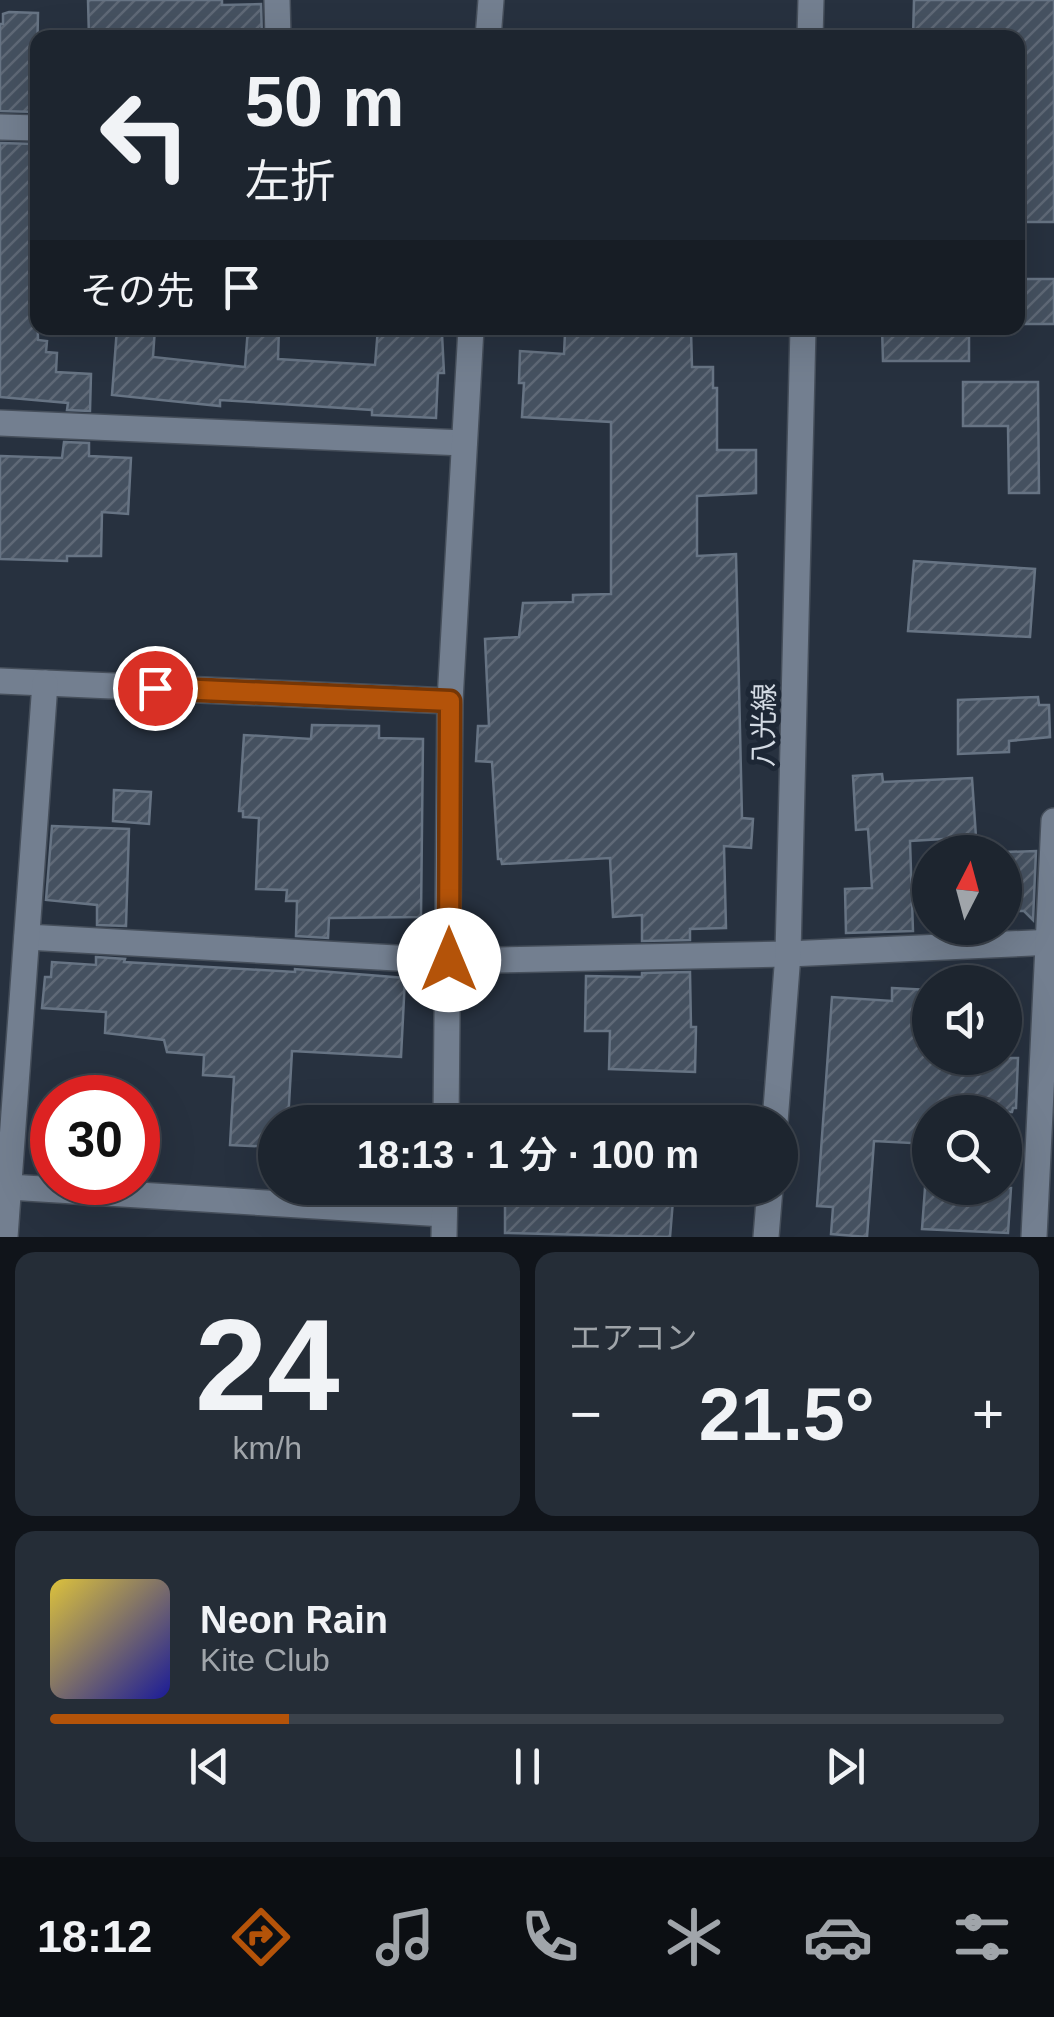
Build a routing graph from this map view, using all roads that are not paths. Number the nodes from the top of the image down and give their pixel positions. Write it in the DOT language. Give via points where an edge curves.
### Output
graph roads {
  1 [pos="277,0"];
  2 [pos="491,0"];
  3 [pos="810,0"];
  4 [pos="278,30"];
  5 [pos="489,30"];
  6 [pos="810,30"];
  7 [pos="0,128"];
  8 [pos="30,128"];
  9 [pos="471,335"];
  10 [pos="803,335"];
  11 [pos="0,423"];
  12 [pos="464,443"];
  13 [pos="0,682"];
  14 [pos="45,683"];
  15 [pos="450,701"];
  16 [pos="1054,821"];
  17 [pos="27,938"];
  18 [pos="1052,942"];
  19 [pos="788,954"];
  20 [pos="449,960"];
  21 [pos="446,1105"];
  22 [pos="776,1105"];
  23 [pos="9,1187"];
  24 [pos="1045,1203"];
  25 [pos="769,1205"];
  26 [pos="444,1226"];
  27 [pos="5,1237"];
  28 [pos="766,1237"];
  29 [pos="1034,1237"];
  1 -- 4 [label="street"];
  2 -- 5 [label="street"];
  3 -- 6 [label="street"];
  7 -- 8 [label="street"];
  9 -- 12 [label="street"];
  10 -- 19 [label="street, 八光線"];
  11 -- 12 [label="street"];
  12 -- 15 [label="street"];
  13 -- 14 [label="street"];
  14 -- 15 [label="street"];
  14 -- 17 [label="street"];
  15 -- 20 [label="street"];
  16 -- 18 [label="street"];
  17 -- 20 [label="street"];
  17 -- 23 [label="street"];
  18 -- 19 [label="street"];
  18 -- 24 [label="street"];
  19 -- 20 [label="street"];
  19 -- 22 [label="street, 八光線"];
  20 -- 21 [label="street"];
  23 -- 26 [label="street"];
  23 -- 27 [label="street"];
  24 -- 29 [label="street"];
  25 -- 28 [label="street"];
}
